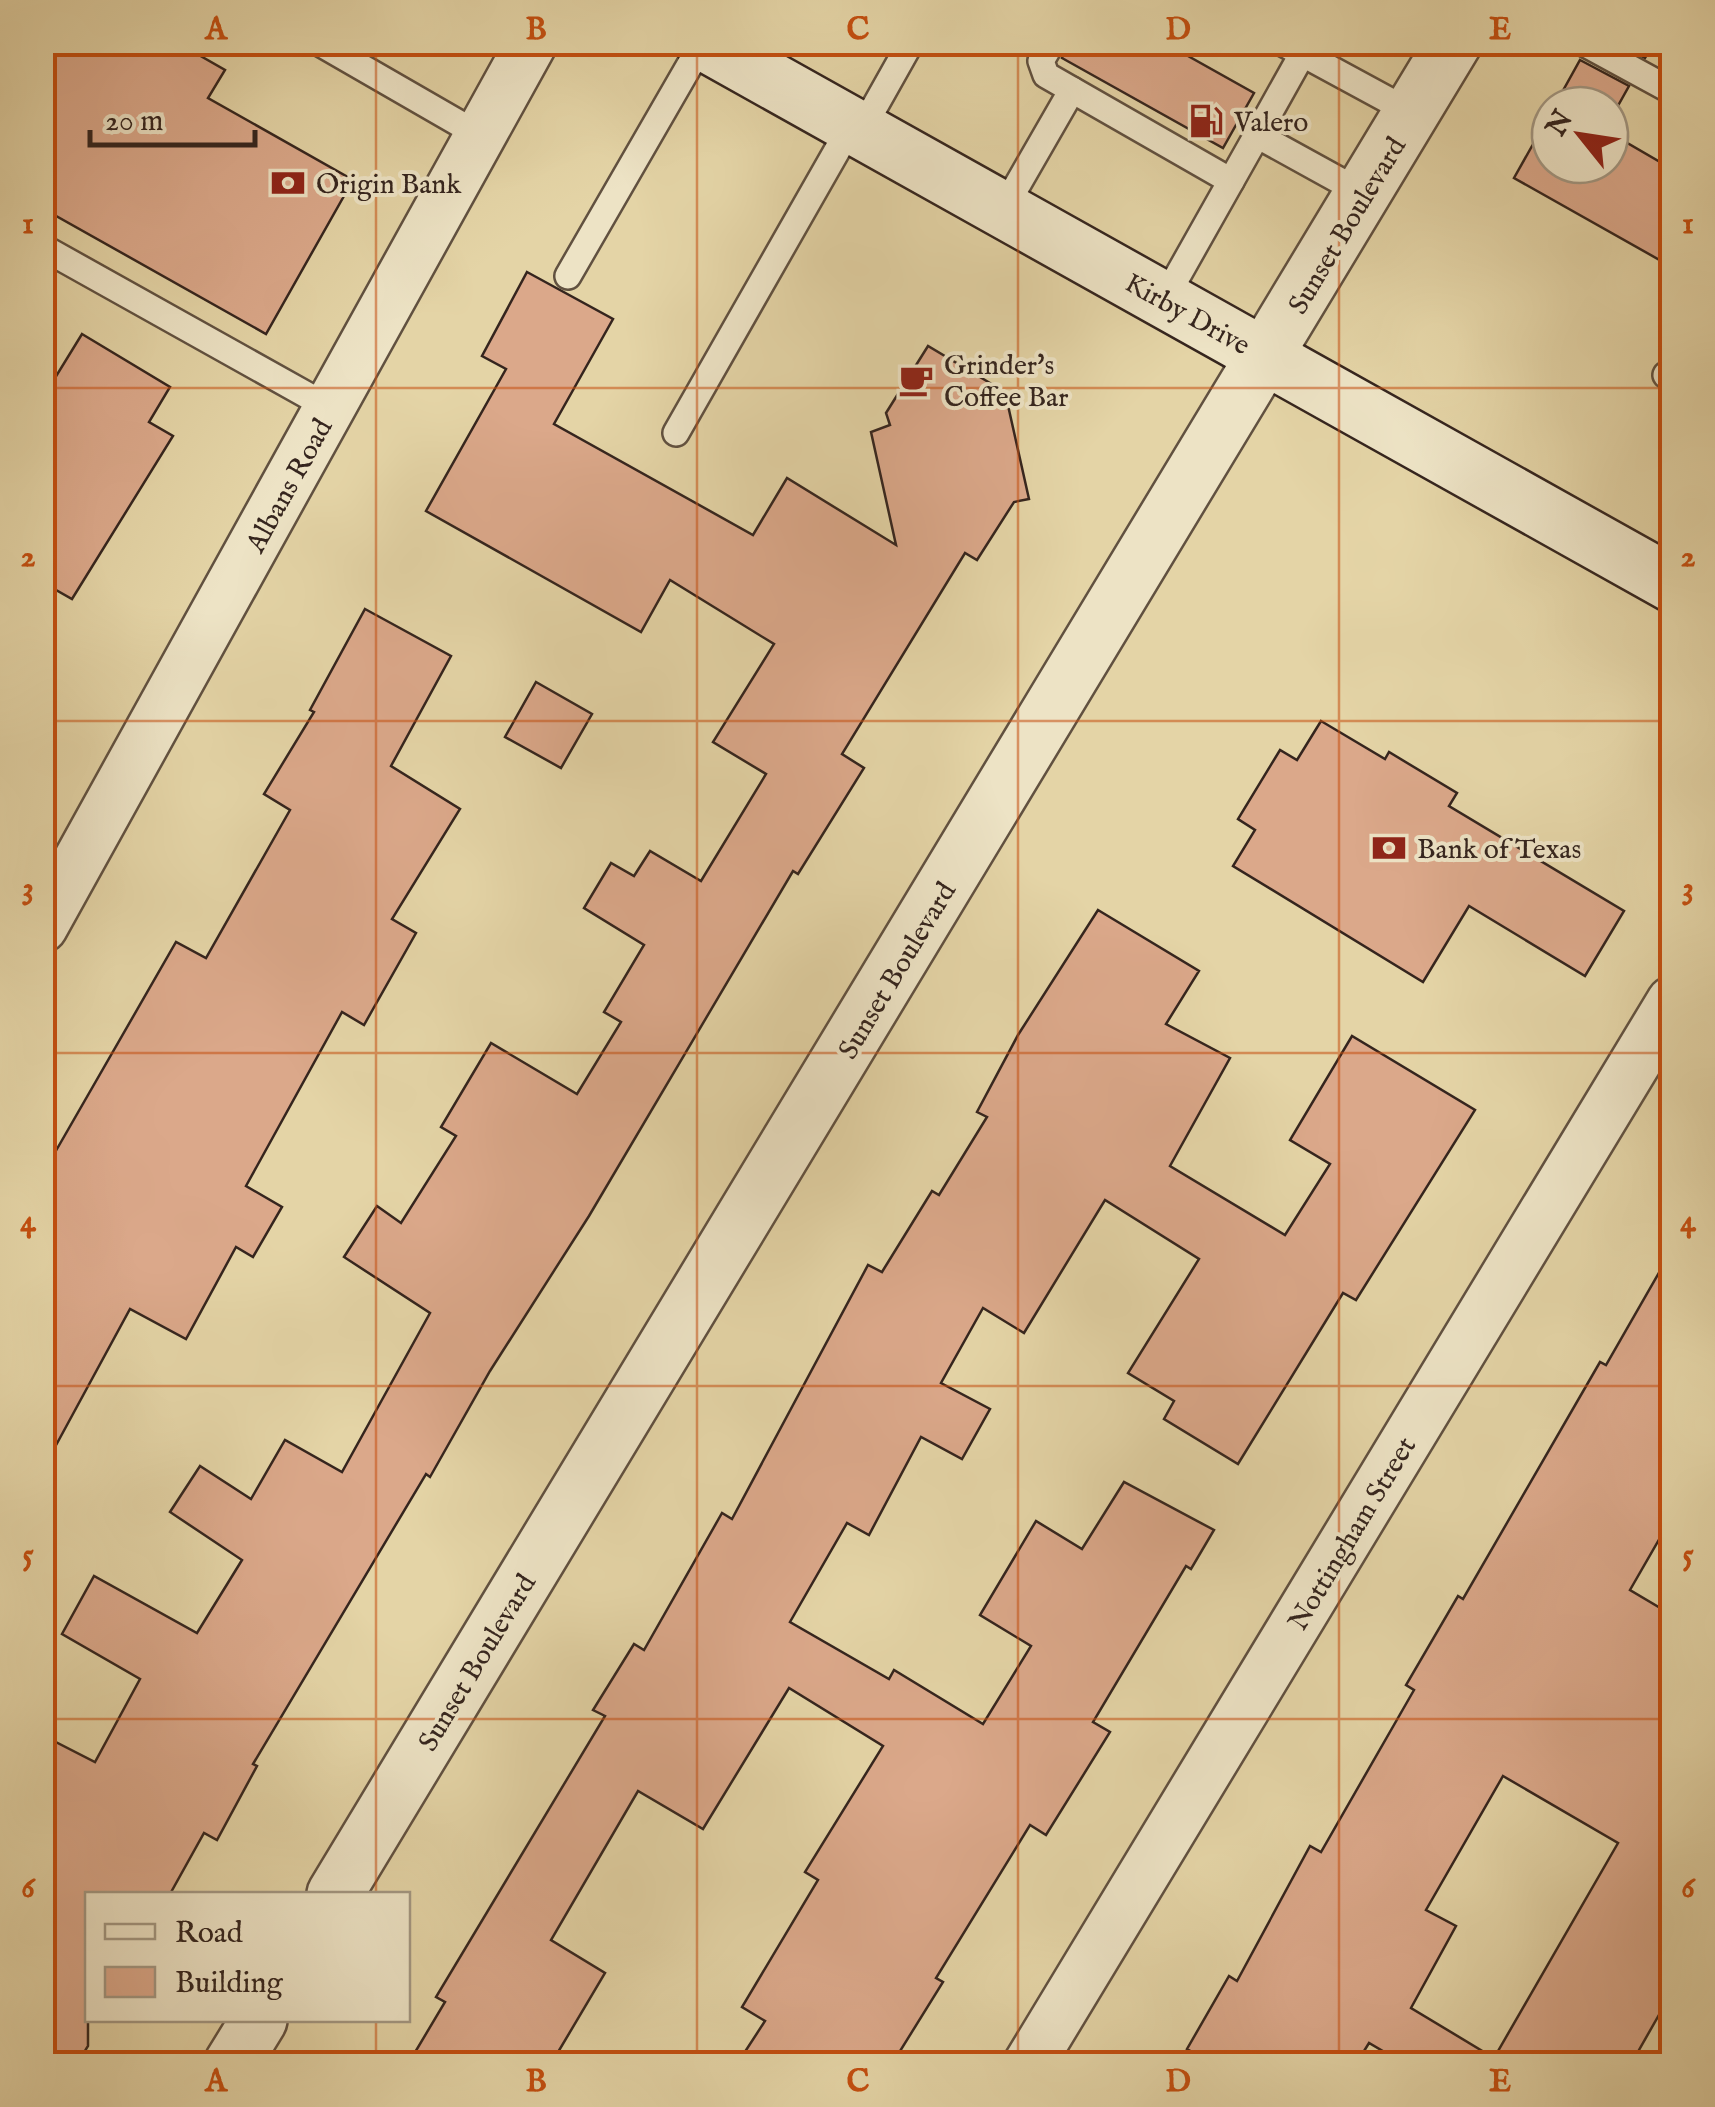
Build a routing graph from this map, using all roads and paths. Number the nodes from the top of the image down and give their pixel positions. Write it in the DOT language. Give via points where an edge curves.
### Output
graph roads {
  1 [pos="318,42"];
  2 [pos="532,42"];
  3 [pos="703,42"];
  4 [pos="911,42"];
  5 [pos="1052,42"];
  6 [pos="1454,42"];
  7 [pos="1582,42"];
  8 [pos="1297,46"];
  9 [pos="1072,90"];
  10 [pos="1672,92"];
  11 [pos="1412,113"];
  12 [pos="856,128"];
  13 [pos="1257,135"];
  14 [pos="481,136"];
  15 [pos="1231,181"];
  16 [pos="1364,194"];
  17 [pos="1003,210"];
  18 [pos="42,247"];
  19 [pos="568,276"];
  20 [pos="1164,300"];
  21 [pos="1266,358"];
  22 [pos="330,408"];
  23 [pos="676,434"];
  24 [pos="1672,584"];
  25 [pos="42,927"];
  26 [pos="1672,1002"];
  27 [pos="336,1892"];
  28 [pos="259,2022"];
  29 [pos="232,2064"];
  30 [pos="1029,2064"];
  1 -- 14 [label="lane"];
  2 -- 14 [label="street, Albans Road"];
  3 -- 12 [label="street, Kirby Drive"];
  3 -- 19 [label="lane"];
  4 -- 12 [label="lane"];
  5 -- 9 [label="lane" via="1041,61 1046,75"];
  6 -- 11 [label="street, Sunset Boulevard"];
  7 -- 10 [label="lane"];
  8 -- 11 [label="lane"];
  8 -- 13 [label="lane"];
  9 -- 15 [label="lane"];
  9 -- 17 [label="lane"];
  11 -- 16 [label="street, Sunset Boulevard"];
  12 -- 17 [label="street, Kirby Drive"];
  12 -- 23 [label="lane"];
  13 -- 15 [label="lane"];
  13 -- 16 [label="lane"];
  14 -- 22 [label="street, Albans Road"];
  15 -- 20 [label="lane"];
  16 -- 21 [label="street, Sunset Boulevard"];
  17 -- 20 [label="street, Kirby Drive"];
  18 -- 22 [label="lane"];
  20 -- 21 [label="street, Kirby Drive"];
  21 -- 24 [label="street, Kirby Drive"];
  21 -- 27 [label="street, Sunset Boulevard"];
  22 -- 25 [label="street, Albans Road"];
  26 -- 30 [label="street, Nottingham Street"];
  28 -- 29 [label="street"];
}
